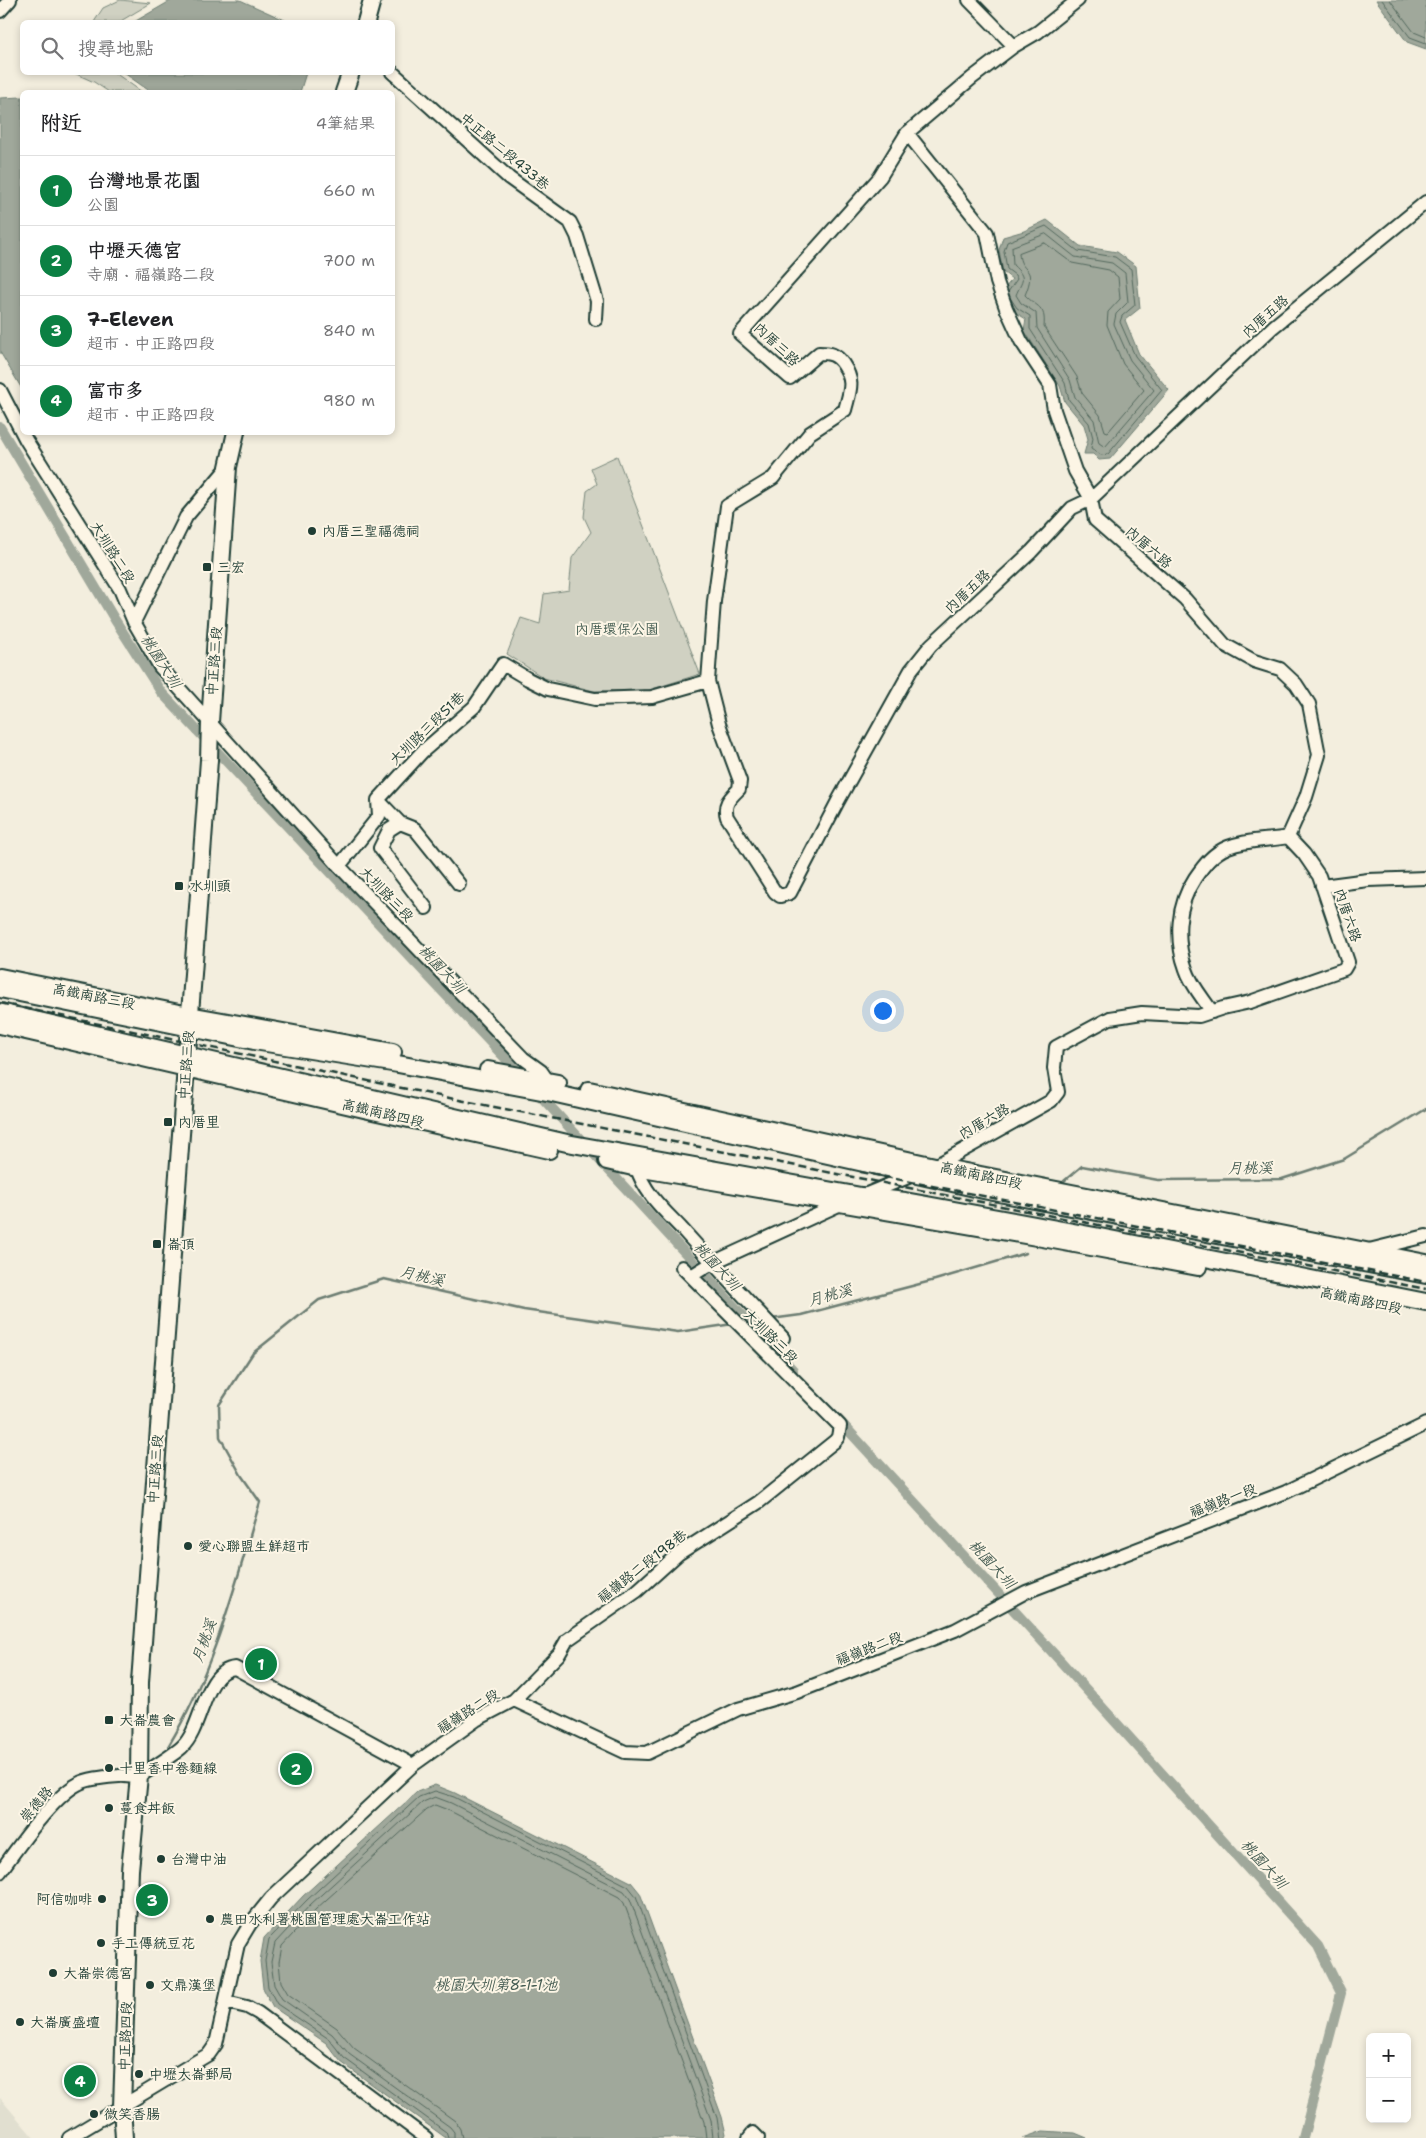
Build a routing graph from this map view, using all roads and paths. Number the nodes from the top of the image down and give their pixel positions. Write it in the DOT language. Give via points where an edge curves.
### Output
graph roads {
  1 [pos="10,0"];
  2 [pos="372,0"];
  3 [pos="969,0"];
  4 [pos="1078,0"];
  5 [pos="0,11"];
  6 [pos="367,20"];
  7 [pos="1014,46"];
  8 [pos="350,75"];
  9 [pos="395,75"];
  10 [pos="345,90"];
  11 [pos="907,133"];
  12 [pos="1426,202"];
  13 [pos="596,319"];
  14 [pos="0,390"];
  15 [pos="20,428"];
  16 [pos="23,435"];
  17 [pos="235,435"];
  18 [pos="228,467"];
  19 [pos="1091,499"];
  20 [pos="134,622"];
  21 [pos="708,682"];
  22 [pos="210,729"];
  23 [pos="378,800"];
  24 [pos="400,823"];
  25 [pos="1288,837"];
  26 [pos="339,866"];
  27 [pos="1426,878"];
  28 [pos="459,884"];
  29 [pos="1322,886"];
  30 [pos="426,908"];
  31 [pos="0,978"];
  32 [pos="0,989"];
  33 [pos="0,1012"];
  34 [pos="1212,1012"];
  35 [pos="188,1021"];
  36 [pos="0,1025"];
  37 [pos="185,1060"];
  38 [pos="546,1084"];
  39 [pos="840,1144"];
  40 [pos="785,1146"];
  41 [pos="935,1166"];
  42 [pos="637,1168"];
  43 [pos="918,1174"];
  44 [pos="752,1176"];
  45 [pos="790,1195"];
  46 [pos="861,1196"];
  47 [pos="840,1204"];
  48 [pos="1181,1216"];
  49 [pos="1095,1236"];
  50 [pos="1426,1236"];
  51 [pos="1048,1239"];
  52 [pos="1244,1241"];
  53 [pos="1361,1252"];
  54 [pos="711,1264"];
  55 [pos="1426,1264"];
  56 [pos="1426,1275"];
  57 [pos="1426,1302"];
  58 [pos="1426,1314"];
  59 [pos="783,1338"];
  60 [pos="1426,1424"];
  61 [pos="840,1426"];
  62 [pos="1023,1593"];
  63 [pos="142,1664"];
  64 [pos="514,1700"];
  65 [pos="414,1765"];
  66 [pos="139,1776"];
  67 [pos="0,1872"];
  68 [pos="226,2002"];
  69 [pos="122,2107"];
  70 [pos="69,2138"];
  71 [pos="124,2138"];
  72 [pos="426,2138"];
  1 -- 5 [label="street"];
  2 -- 6 [label="main road"];
  3 -- 7 [label="street"];
  4 -- 7 [label="street, 內厝三路" via="1038,32"];
  7 -- 11 [label="street, 內厝三路"];
  8 -- 10 [label="main road"];
  9 -- 13 [label="street, 中正路二段433巷" via="510,178 570,222 596,301"];
  11 -- 19 [label="street, 內厝六路" via="987,232 1006,308 1021,341 1050,385 1054,410 1075,472"];
  11 -- 21 [label="street, 內厝三路" via="880,177 740,334 790,378 819,353 831,353 840,359 851,376 851,388 845,410 810,433 773,478 727,506 714,601"];
  12 -- 19 [label="street, 內厝五路" via="1273,327"];
  14 -- 15 [label="street, 大圳路二段"];
  16 -- 20 [label="street, 大圳路二段" via="120,589"];
  17 -- 18 [label="main road, 中正路三段"];
  18 -- 20 [label="street" via="186,517"];
  18 -- 22 [label="main road, 中正路三段"];
  19 -- 21 [label="street, 內厝五路" via="1072,508 1031,552 931,645 910,670 790,893 780,896 775,892 727,817 727,801 739,789 740,781"];
  19 -- 25 [label="street, 內厝六路" via="1095,520 1185,598 1225,645 1254,661 1280,669 1296,684 1309,704 1319,755 1306,797"];
  20 -- 22 [label="street, 大圳路二段" via="160,667"];
  21 -- 23 [label="street, 大圳路三段51巷" via="652,697 595,699 548,688 503,664 474,707 422,752"];
  22 -- 26 [label="street, 大圳路三段"];
  22 -- 35 [label="main road, 中正路三段"];
  23 -- 24 [label="street"];
  23 -- 26 [label="street" via="379,816"];
  24 -- 28 [label="street" via="415,829"];
  24 -- 30 [label="street" via="389,830 380,848"];
  25 -- 29 [label="street, 內厝六路" via="1304,854"];
  25 -- 34 [label="street" via="1252,839 1226,848 1208,860 1186,892 1178,921 1185,968"];
  26 -- 38 [label="street, 大圳路三段" via="524,1058 541,1071"];
  27 -- 29 [label="street"];
  29 -- 34 [label="street, 內厝六路" via="1348,962 1344,969"];
  31 -- 35 [label="main road, 高鐵南路三段"];
  32 -- 35 [label="main road, 高鐵南路三段" via="86,1008"];
  33 -- 37 [label="main road"];
  34 -- 41 [label="street, 內厝六路" via="1199,1016 1142,1013 1110,1018 1056,1047 1054,1068 1058,1092 1051,1101"];
  35 -- 37 [label="main road, 中正路三段"];
  35 -- 38 [label="main road" via="507,1074"];
  35 -- 38 [label="main road" via="254,1040 519,1087"];
  36 -- 37 [label="main road"];
  37 -- 42 [label="main road, 高鐵南路四段" via="364,1109"];
  37 -- 44 [label="main road, 高鐵南路四段" via="567,1143"];
  37 -- 63 [label="main road, 中正路三段"];
  38 -- 39 [label="main road, 高鐵南路四段"];
  38 -- 40 [label="main road, 高鐵南路四段"];
  39 -- 40 [label="main road"];
  39 -- 41 [label="main road, 高鐵南路四段"];
  40 -- 43 [label="main road, 高鐵南路四段"];
  41 -- 43 [label="street"];
  41 -- 48 [label="main road, 高鐵南路四段"];
  42 -- 45 [label="main road, 高鐵南路四段"];
  42 -- 54 [label="street, 大圳路三段" via="640,1179 652,1196"];
  43 -- 46 [label="street"];
  43 -- 52 [label="main road, 高鐵南路四段" via="988,1191"];
  44 -- 45 [label="main road"];
  44 -- 46 [label="main road, 高鐵南路四段"];
  45 -- 47 [label="main road, 高鐵南路四段"];
  46 -- 47 [label="street"];
  46 -- 49 [label="main road, 高鐵南路四段"];
  47 -- 51 [label="main road, 高鐵南路四段"];
  47 -- 54 [label="street"];
  48 -- 52 [label="main road" via="1204,1222"];
  48 -- 53 [label="main road, 高鐵南路四段"];
  49 -- 51 [label="main road"];
  49 -- 57 [label="main road, 高鐵南路四段"];
  50 -- 53 [label="street"];
  51 -- 58 [label="main road, 高鐵南路四段"];
  52 -- 56 [label="main road, 高鐵南路四段"];
  53 -- 55 [label="main road, 高鐵南路四段"];
  54 -- 59 [label="street, 大圳路三段"];
  54 -- 61 [label="street, 大圳路三段" via="688,1273"];
  60 -- 62 [label="street, 福嶺路一段" via="1286,1492"];
  61 -- 64 [label="street, 福嶺路二段198巷" via="836,1441 759,1502 678,1554 637,1591 567,1640 559,1654"];
  62 -- 64 [label="street, 福嶺路二段" via="955,1630 797,1692 738,1709 648,1753 625,1752"];
  63 -- 66 [label="main road, 中正路四段"];
  64 -- 65 [label="street, 福嶺路二段" via="476,1720"];
  65 -- 66 [label="street" via="235,1668 219,1676 184,1746"];
  65 -- 68 [label="street, 福嶺路二段" via="271,1898 250,1924 238,1944"];
  66 -- 67 [label="street, 崇德路" via="79,1783 63,1794"];
  66 -- 69 [label="main road, 中正路四段" via="130,1870"];
  68 -- 69 [label="street, 福嶺路二段" via="216,2044 209,2054"];
  68 -- 72 [label="street" via="258,2013"];
  69 -- 70 [label="street, 福嶺路二段"];
  69 -- 71 [label="main road, 中正路四段"];
}
